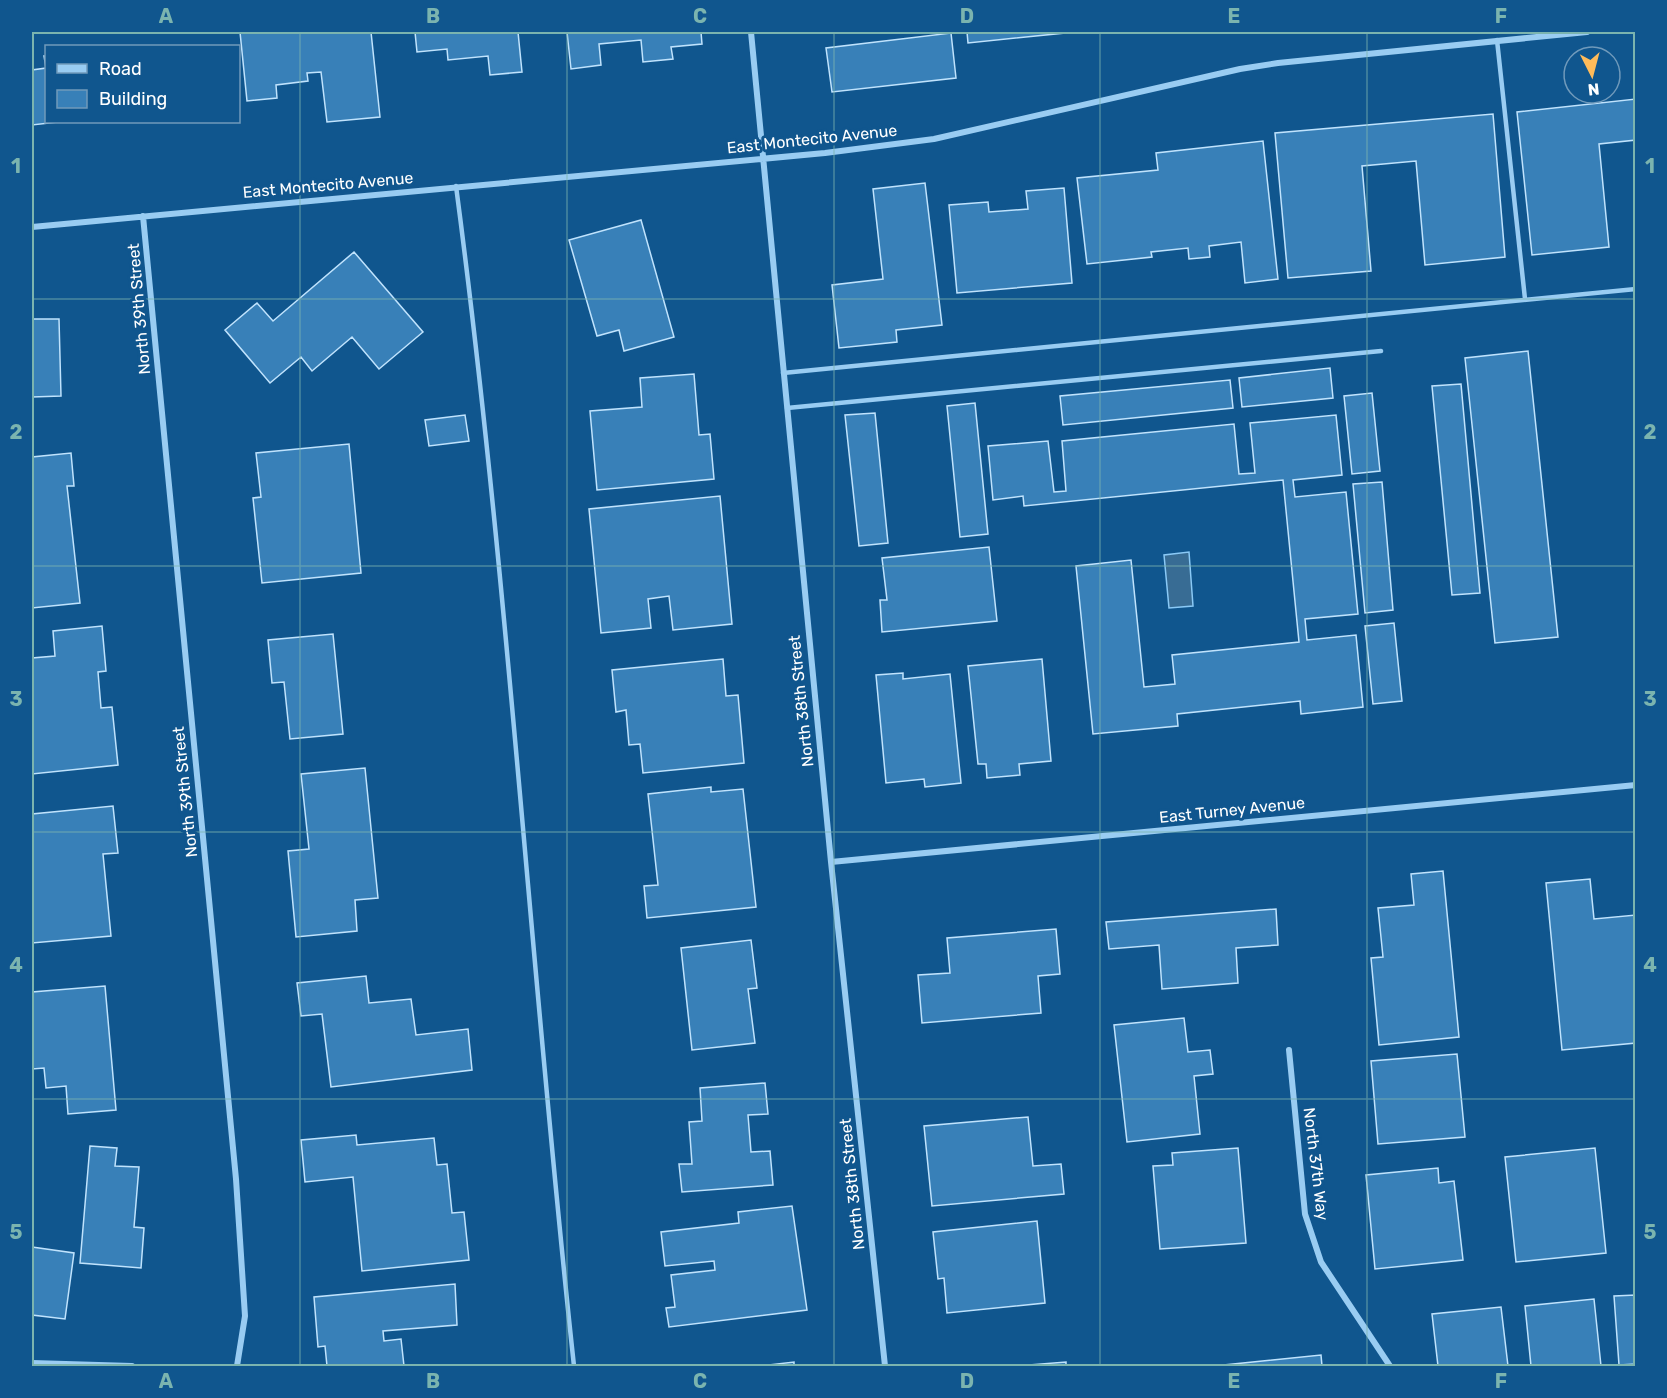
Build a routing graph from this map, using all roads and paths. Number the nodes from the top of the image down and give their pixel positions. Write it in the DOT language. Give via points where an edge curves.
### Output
graph roads {
  1 [pos="751,32"];
  2 [pos="1587,32"];
  3 [pos="1497,40"];
  4 [pos="763,158"];
  5 [pos="456,186"];
  6 [pos="143,216"];
  7 [pos="32,227"];
  8 [pos="1635,290"];
  9 [pos="1525,299"];
  10 [pos="1381,351"];
  11 [pos="783,373"];
  12 [pos="786,408"];
  13 [pos="1635,785"];
  14 [pos="831,862"];
  15 [pos="1289,1050"];
  16 [pos="32,1363"];
  17 [pos="132,1366"];
  18 [pos="237,1366"];
  19 [pos="574,1366"];
  20 [pos="885,1366"];
  21 [pos="1390,1366"];
  1 -- 4 [label="street, North 38th Street"];
  2 -- 3 [label="street, East Montecito Avenue"];
  3 -- 4 [label="street, East Montecito Avenue" via="1249,67 934,139"];
  3 -- 9 [label="lane"];
  4 -- 5 [label="street, East Montecito Avenue"];
  4 -- 11 [label="street, North 38th Street"];
  5 -- 6 [label="street, East Montecito Avenue"];
  5 -- 19 [label="lane" via="476,340"];
  6 -- 7 [label="street, East Montecito Avenue"];
  6 -- 18 [label="street, North 39th Street" via="236,1179 245,1316"];
  8 -- 9 [label="lane"];
  9 -- 11 [label="lane"];
  10 -- 12 [label="lane"];
  11 -- 12 [label="street, North 38th Street"];
  12 -- 14 [label="street, North 38th Street"];
  13 -- 14 [label="street, East Turney Avenue"];
  14 -- 20 [label="street, North 38th Street"];
  15 -- 21 [label="street, North 37th Way" via="1305,1214 1321,1262"];
  16 -- 17 [label="street"];
}
